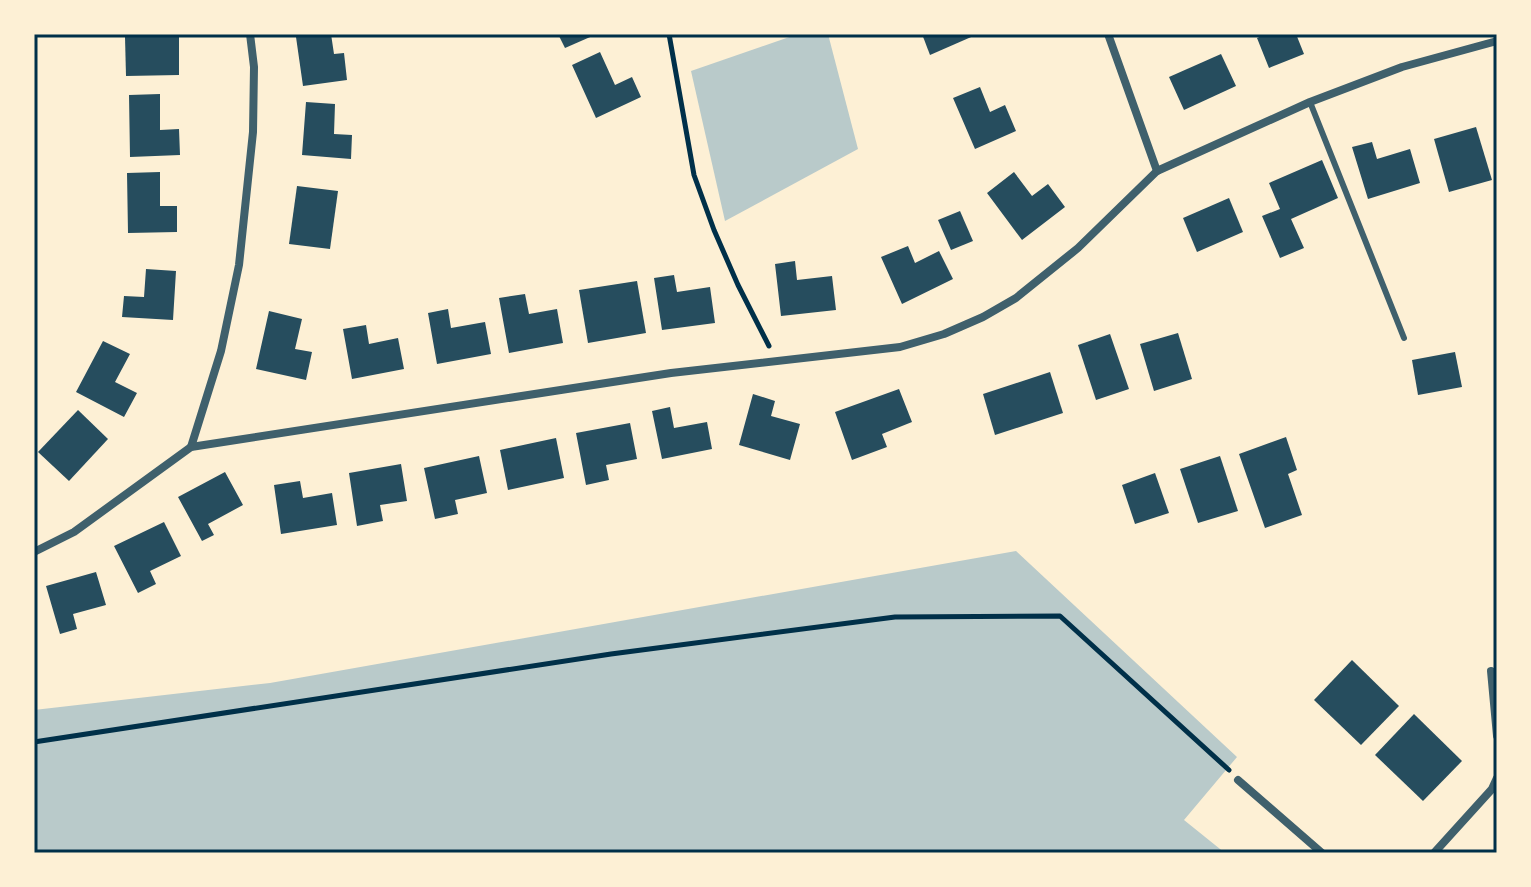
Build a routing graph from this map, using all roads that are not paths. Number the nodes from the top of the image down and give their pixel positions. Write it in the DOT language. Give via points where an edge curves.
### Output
graph roads {
  1 [pos="250,34"];
  2 [pos="1108,34"];
  3 [pos="1497,41"];
  4 [pos="1310,102"];
  5 [pos="1157,171"];
  6 [pos="1404,338"];
  7 [pos="191,447"];
  8 [pos="34,552"];
  9 [pos="1491,671"];
  10 [pos="1497,736"];
  11 [pos="1497,778"];
  12 [pos="1238,780"];
  13 [pos="1322,853"];
  14 [pos="1434,853"];
  1 -- 7 [label="street" via="253,132 239,265 221,351"];
  2 -- 5 [label="street"];
  3 -- 4 [label="street" via="1402,67"];
  4 -- 5 [label="street"];
  4 -- 6 [label="lane"];
  5 -- 7 [label="street" via="1078,248 1016,298 944,334 900,347 671,373"];
  7 -- 8 [label="street" via="74,532"];
  9 -- 10 [label="street"];
  11 -- 14 [label="street"];
  12 -- 13 [label="street"];
}
